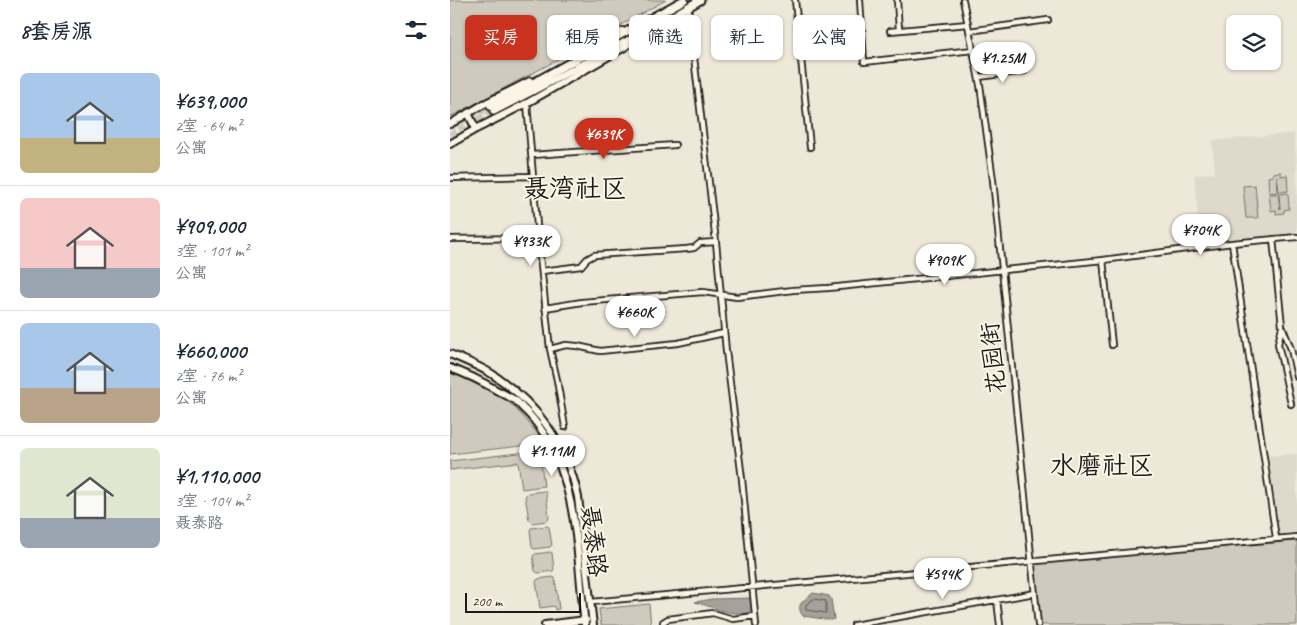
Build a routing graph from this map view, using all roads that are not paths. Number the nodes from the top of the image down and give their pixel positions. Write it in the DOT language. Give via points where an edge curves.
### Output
graph roads {
  1 [pos="684,0"];
  2 [pos="700,0"];
  3 [pos="795,0"];
  4 [pos="860,0"];
  5 [pos="897,0"];
  6 [pos="963,0"];
  7 [pos="688,7"];
  8 [pos="656,15"];
  9 [pos="674,15"];
  10 [pos="1048,20"];
  11 [pos="968,24"];
  12 [pos="629,28"];
  13 [pos="629,30"];
  14 [pos="899,30"];
  15 [pos="890,31"];
  16 [pos="969,31"];
  17 [pos="629,40"];
  18 [pos="629,44"];
  19 [pos="973,50"];
  20 [pos="1024,71"];
  21 [pos="979,77"];
  22 [pos="527,103"];
  23 [pos="468,113"];
  24 [pos="450,124"];
  25 [pos="476,129"];
  26 [pos="450,144"];
  27 [pos="675,145"];
  28 [pos="810,147"];
  29 [pos="532,155"];
  30 [pos="533,176"];
  31 [pos="450,178"];
  32 [pos="1297,237"];
  33 [pos="538,238"];
  34 [pos="548,238"];
  35 [pos="450,240"];
  36 [pos="1273,240"];
  37 [pos="716,242"];
  38 [pos="1232,243"];
  39 [pos="1103,260"];
  40 [pos="1002,270"];
  41 [pos="542,271"];
  42 [pos="721,295"];
  43 [pos="545,308"];
  44 [pos="1282,326"];
  45 [pos="724,333"];
  46 [pos="1112,345"];
  47 [pos="550,349"];
  48 [pos="450,354"];
  49 [pos="450,368"];
  50 [pos="1297,377"];
  51 [pos="1291,404"];
  52 [pos="565,427"];
  53 [pos="1297,537"];
  54 [pos="1276,538"];
  55 [pos="1031,561"];
  56 [pos="752,587"];
  57 [pos="1035,593"];
  58 [pos="997,600"];
  59 [pos="591,602"];
  60 [pos="755,616"];
  61 [pos="593,622"];
  62 [pos="585,623"];
  63 [pos="545,625"];
  64 [pos="663,625"];
  65 [pos="756,625"];
  66 [pos="854,625"];
  67 [pos="1000,625"];
  68 [pos="1038,625"];
  1 -- 8 [label="main road"];
  2 -- 7 [label="main road"];
  3 -- 28 [label="street"];
  4 -- 19 [label="street" via="864,62"];
  5 -- 14 [label="street"];
  6 -- 11 [label="street, 花园街"];
  7 -- 9 [label="main road"];
  7 -- 37 [label="street"];
  10 -- 16 [label="street"];
  11 -- 14 [label="street"];
  11 -- 16 [label="street, 花园街"];
  12 -- 23 [label="main road"];
  13 -- 17 [label="main road" via="493,108"];
  14 -- 15 [label="street"];
  16 -- 19 [label="street, 花园街"];
  18 -- 22 [label="main road"];
  19 -- 21 [label="street, 花园街"];
  20 -- 21 [label="street"];
  21 -- 40 [label="street, 花园街"];
  22 -- 25 [label="main road"];
  22 -- 29 [label="street"];
  23 -- 24 [label="main road"];
  23 -- 25 [label="main road"];
  25 -- 26 [label="main road"];
  27 -- 29 [label="street"];
  29 -- 30 [label="street"];
  30 -- 31 [label="street"];
  30 -- 33 [label="street"];
  32 -- 36 [label="street"];
  33 -- 34 [label="street"];
  33 -- 35 [label="street"];
  33 -- 41 [label="street"];
  36 -- 38 [label="street"];
  36 -- 44 [label="street"];
  37 -- 41 [label="street" via="700,243 686,249 594,255 581,266"];
  37 -- 42 [label="street"];
  38 -- 39 [label="street"];
  38 -- 54 [label="street"];
  39 -- 40 [label="street"];
  39 -- 46 [label="street"];
  40 -- 42 [label="street" via="737,297"];
  40 -- 55 [label="street, 花园街"];
  41 -- 43 [label="street"];
  42 -- 43 [label="street" via="703,292"];
  42 -- 45 [label="street"];
  43 -- 47 [label="street"];
  44 -- 50 [label="street"];
  44 -- 51 [label="street" via="1278,344"];
  45 -- 47 [label="street" via="678,343 600,352 566,345"];
  45 -- 56 [label="street"];
  47 -- 52 [label="street"];
  48 -- 59 [label="main road, 聂泰路" via="491,374 522,397 562,450 578,497"];
  49 -- 62 [label="main road, 聂泰路" via="515,400 548,438 569,493"];
  53 -- 54 [label="street"];
  54 -- 55 [label="street"];
  55 -- 56 [label="street"];
  55 -- 57 [label="street, 花园街"];
  56 -- 59 [label="street"];
  56 -- 60 [label="street"];
  57 -- 58 [label="street"];
  57 -- 68 [label="street, 花园街"];
  58 -- 66 [label="street"];
  58 -- 67 [label="street"];
  59 -- 61 [label="main road, 聂泰路"];
  60 -- 64 [label="street" via="733,619 713,613 668,619"];
  60 -- 65 [label="street"];
  61 -- 62 [label="main road"];
  62 -- 63 [label="main road"];
}
